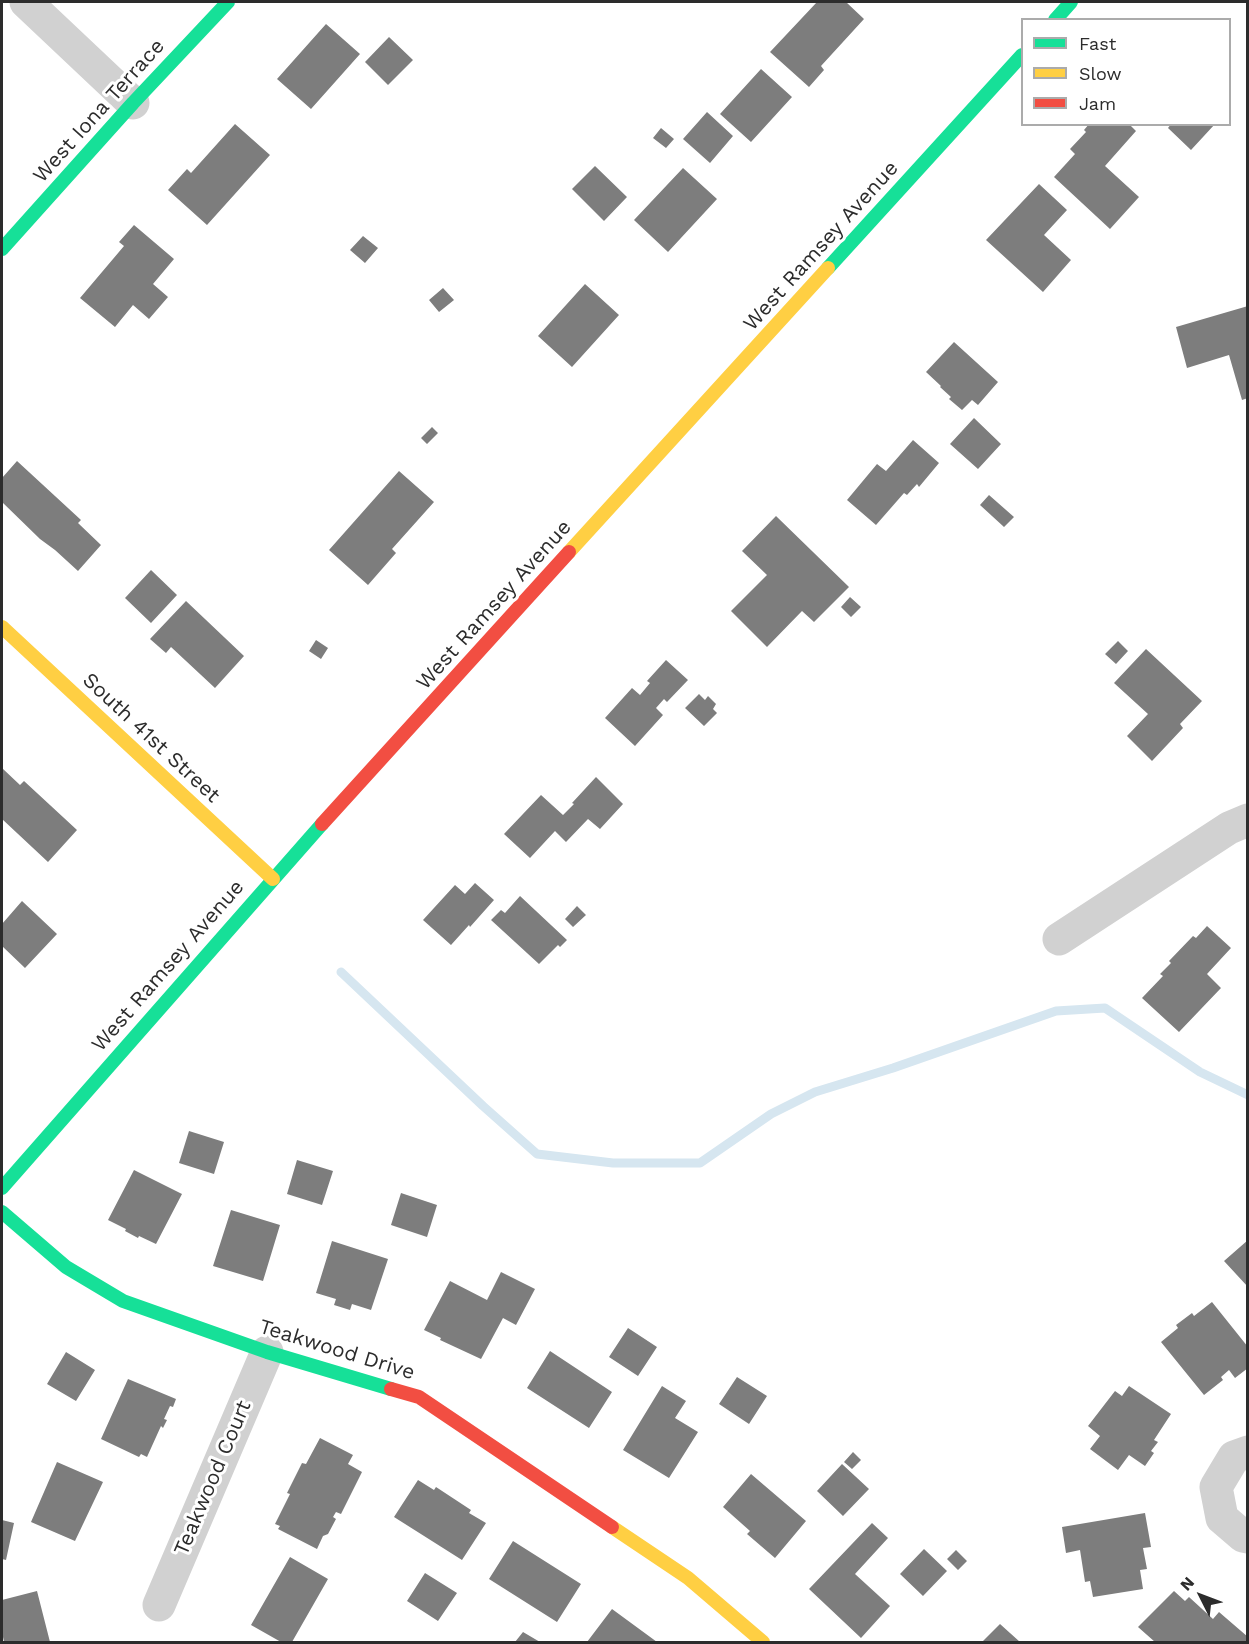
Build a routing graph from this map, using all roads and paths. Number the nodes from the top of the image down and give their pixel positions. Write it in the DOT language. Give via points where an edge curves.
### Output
graph roads {
  1 [pos="26,2"];
  2 [pos="228,2"];
  3 [pos="1071,2"];
  4 [pos="1057,18"];
  5 [pos="1021,57"];
  6 [pos="133,103"];
  7 [pos="2,249"];
  8 [pos="2,627"];
  9 [pos="1248,820"];
  10 [pos="273,879"];
  11 [pos="1059,939"];
  12 [pos="2,1188"];
  13 [pos="2,1212"];
  14 [pos="267,1352"];
  15 [pos="1248,1452"];
  16 [pos="1248,1537"];
  17 [pos="159,1605"];
  18 [pos="762,1642"];
  1 -- 6 [label="street"];
  2 -- 6 [label="street, West Iona Terrace"];
  3 -- 4 [label="street"];
  5 -- 10 [label="street, West Ramsey Avenue"];
  6 -- 7 [label="street, West Iona Terrace"];
  8 -- 10 [label="street, South 41st Street"];
  9 -- 11 [label="street" via="1229,828"];
  10 -- 12 [label="street, West Ramsey Avenue"];
  13 -- 14 [label="street, Teakwood Drive" via="66,1267 123,1301"];
  14 -- 17 [label="street, Teakwood Court"];
  14 -- 18 [label="street, Teakwood Drive" via="419,1397 688,1578"];
  15 -- 16 [label="street" via="1233,1457 1216,1487 1222,1518"];
}
